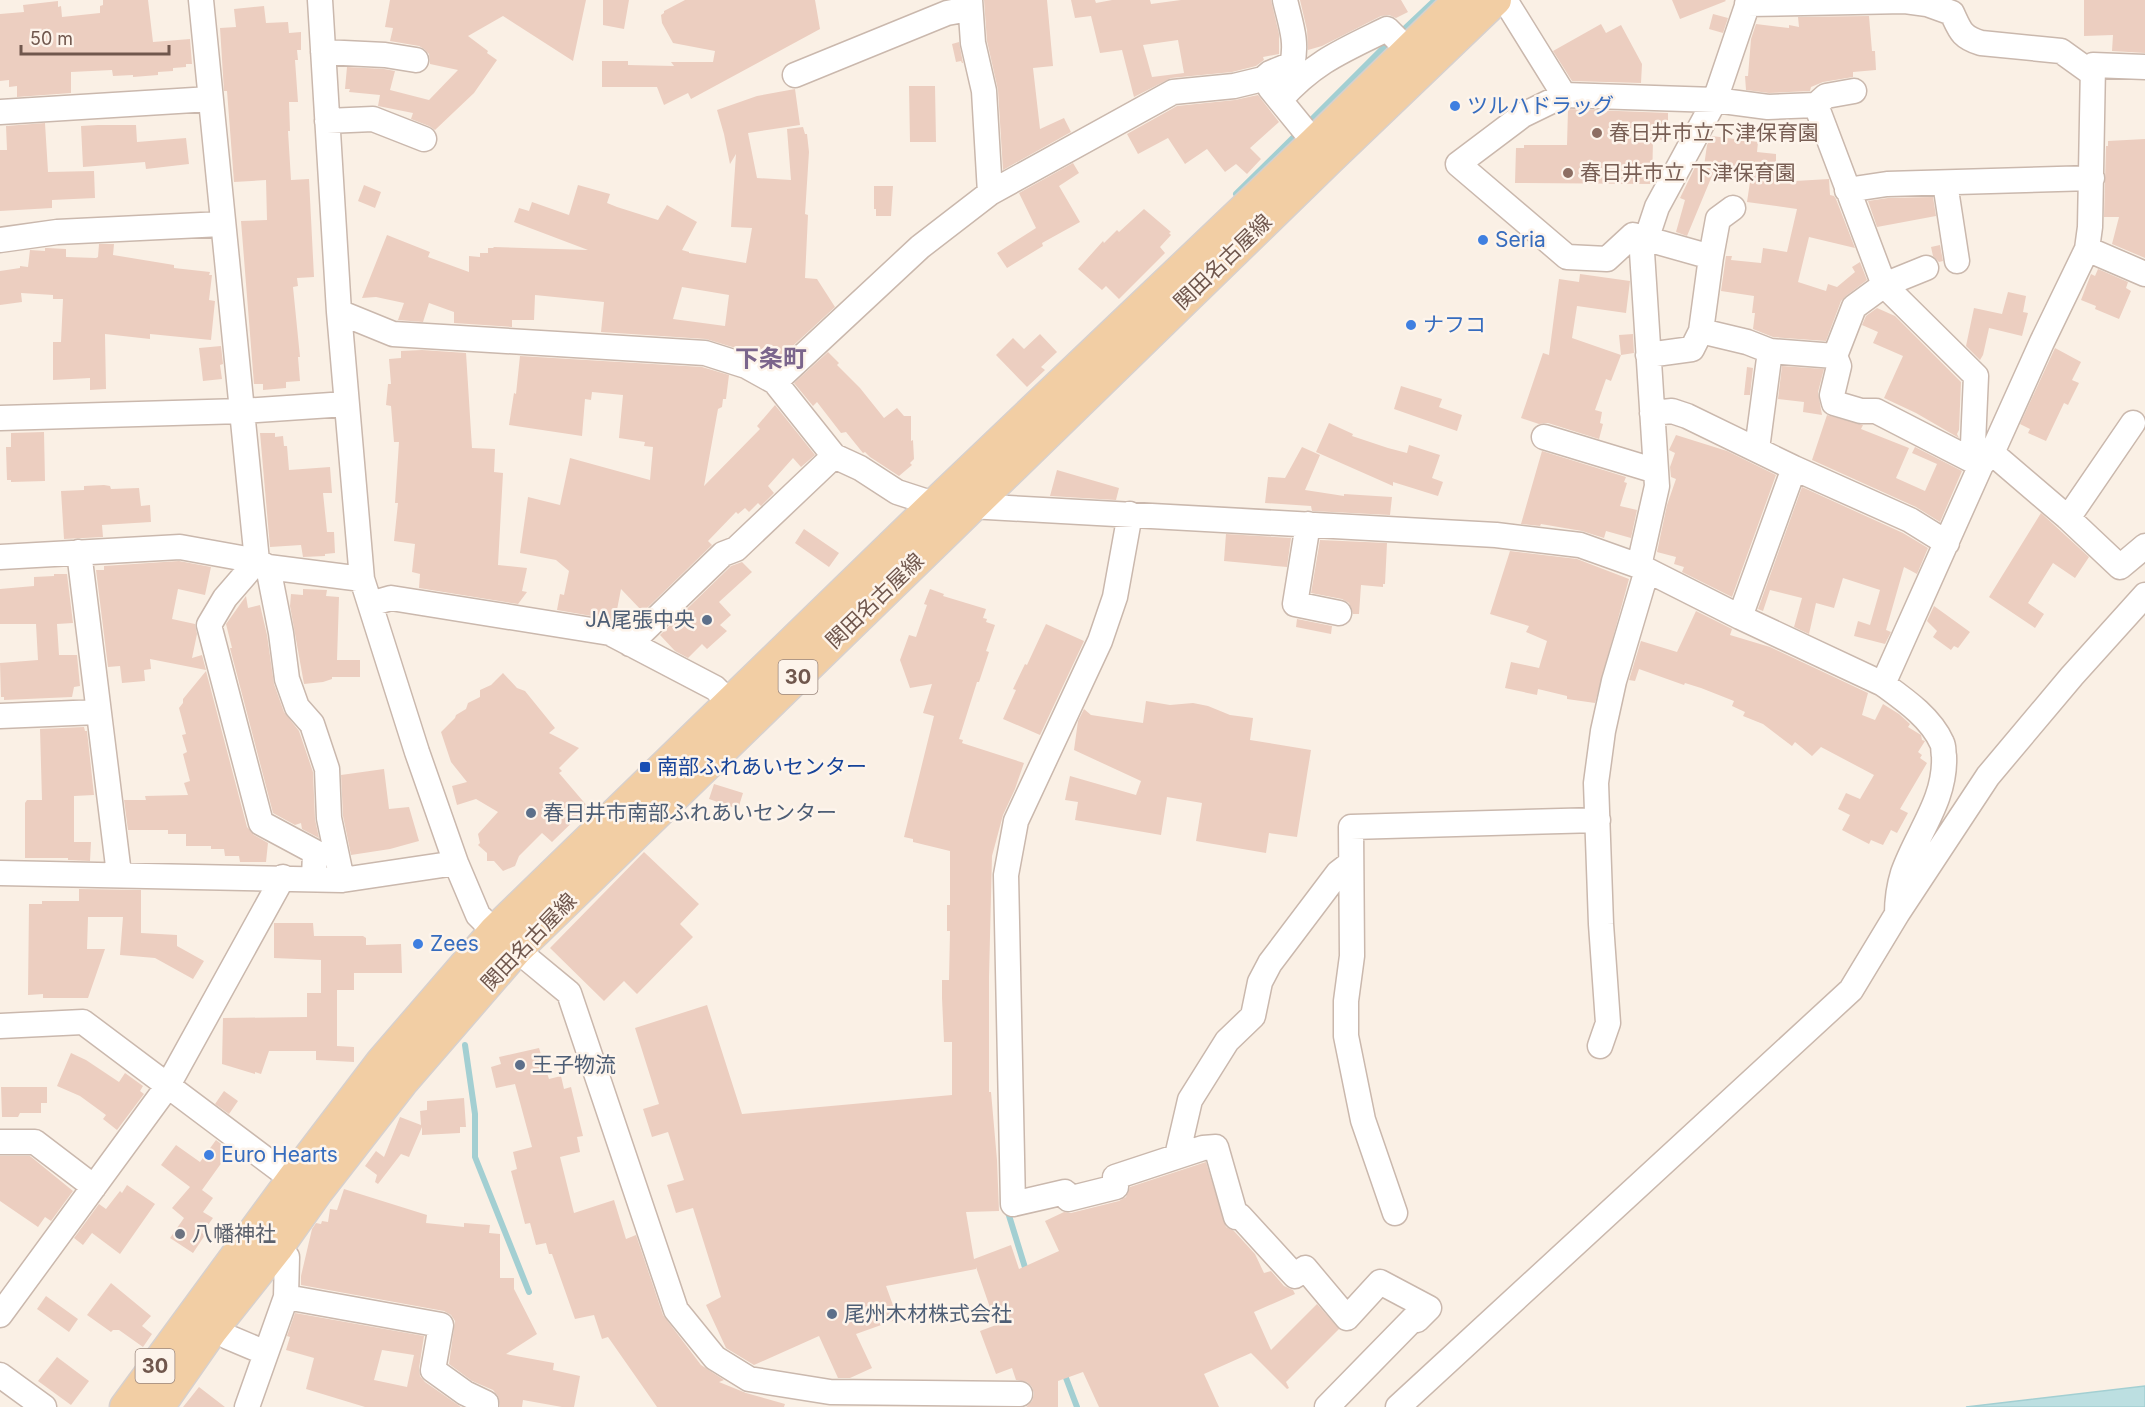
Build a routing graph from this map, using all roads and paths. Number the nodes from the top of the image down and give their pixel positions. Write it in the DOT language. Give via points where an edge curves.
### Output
graph roads {
  1 [pos="201,0"];
  2 [pos="320,0"];
  3 [pos="1285,0"];
  4 [pos="1459,0"];
  5 [pos="1496,0"];
  6 [pos="1505,0"];
  7 [pos="1748,2"];
  8 [pos="970,5"];
  9 [pos="1962,16"];
  10 [pos="1408,50"];
  11 [pos="323,52"];
  12 [pos="416,60"];
  13 [pos="2145,67"];
  14 [pos="1295,72"];
  15 [pos="2093,74"];
  16 [pos="795,75"];
  17 [pos="1263,79"];
  18 [pos="1854,91"];
  19 [pos="1564,95"];
  20 [pos="210,99"];
  21 [pos="1280,100"];
  22 [pos="1715,100"];
  23 [pos="1816,105"];
  24 [pos="0,112"];
  25 [pos="327,121"];
  26 [pos="424,139"];
  27 [pos="1314,142"];
  28 [pos="2092,178"];
  29 [pos="1946,183"];
  30 [pos="1846,190"];
  31 [pos="990,193"];
  32 [pos="1733,208"];
  33 [pos="222,224"];
  34 [pos="1646,239"];
  35 [pos="0,240"];
  36 [pos="2087,249"];
  37 [pos="1711,257"];
  38 [pos="1957,261"];
  39 [pos="1926,268"];
  40 [pos="2145,274"];
  41 [pos="1884,285"];
  42 [pos="339,312"];
  43 [pos="1701,331"];
  44 [pos="1770,351"];
  45 [pos="1648,355"];
  46 [pos="1836,356"];
  47 [pos="774,382"];
  48 [pos="346,404"];
  49 [pos="242,411"];
  50 [pos="1652,413"];
  51 [pos="0,418"];
  52 [pos="2133,423"];
  53 [pos="1544,437"];
  54 [pos="1757,449"];
  55 [pos="834,456"];
  56 [pos="1983,460"];
  57 [pos="1794,468"];
  58 [pos="1656,471"];
  59 [pos="934,504"];
  60 [pos="974,506"];
  61 [pos="1130,514"];
  62 [pos="2068,518"];
  63 [pos="1308,524"];
  64 [pos="1947,543"];
  65 [pos="2145,546"];
  66 [pos="79,552"];
  67 [pos="0,557"];
  68 [pos="262,564"];
  69 [pos="1643,568"];
  70 [pos="362,579"];
  71 [pos="2145,595"];
  72 [pos="370,604"];
  73 [pos="1339,613"];
  74 [pos="1740,617"];
  75 [pos="630,644"];
  76 [pos="1883,684"];
  77 [pos="730,703"];
  78 [pos="98,712"];
  79 [pos="0,716"];
  80 [pos="1598,820"];
  81 [pos="456,863"];
  82 [pos="1351,863"];
  83 [pos="0,873"];
  84 [pos="119,874"];
  85 [pos="283,877"];
  86 [pos="314,879"];
  87 [pos="342,880"];
  88 [pos="1898,914"];
  89 [pos="494,931"];
  90 [pos="517,950"];
  91 [pos="0,1026"];
  92 [pos="1600,1046"];
  93 [pos="167,1086"];
  94 [pos="0,1142"];
  95 [pos="1177,1155"];
  96 [pos="292,1179"];
  97 [pos="94,1187"];
  98 [pos="1395,1213"];
  99 [pos="277,1250"];
  100 [pos="286,1297"];
  101 [pos="0,1315"];
  102 [pos="228,1337"];
  103 [pos="266,1353"];
  104 [pos="0,1375"];
  105 [pos="1020,1394"];
  106 [pos="44,1407"];
  107 [pos="125,1407"];
  108 [pos="159,1407"];
  109 [pos="247,1407"];
  110 [pos="486,1407"];
  111 [pos="1327,1407"];
  112 [pos="1398,1407"];
  1 -- 20 [label="street"];
  2 -- 11 [label="street"];
  3 -- 14 [label="street" via="1295,38"];
  4 -- 10 [label="main road, 関田名古屋線 / 30"];
  5 -- 60 [label="main road, 関田名古屋線 / 30"];
  6 -- 19 [label="street"];
  7 -- 9 [label="street" via="1905,1"];
  7 -- 22 [label="street"];
  8 -- 16 [label="street"];
  8 -- 31 [label="street" via="973,43 984,91"];
  9 -- 15 [label="street" via="1962,33 1969,39 2061,51"];
  10 -- 14 [label="street" via="1387,29"];
  10 -- 27 [label="main road, 関田名古屋線 / 30"];
  11 -- 12 [label="street"];
  11 -- 25 [label="street"];
  13 -- 15 [label="street" via="2093,65"];
  14 -- 17 [label="street" via="1270,73"];
  14 -- 21 [label="street"];
  15 -- 28 [label="street"];
  17 -- 21 [label="street"];
  17 -- 31 [label="street" via="1173,92"];
  18 -- 23 [label="street" via="1826,96"];
  19 -- 22 [label="street"];
  19 -- 34 [label="street" via="1523,115 1458,164 1568,257 1607,259 1633,236"];
  20 -- 24 [label="street"];
  20 -- 33 [label="street"];
  21 -- 27 [label="street"];
  22 -- 23 [label="street" via="1768,107"];
  22 -- 34 [label="street" via="1657,207"];
  23 -- 30 [label="street"];
  25 -- 26 [label="street" via="373,119"];
  25 -- 42 [label="street"];
  27 -- 59 [label="main road, 関田名古屋線 / 30"];
  28 -- 29 [label="street"];
  28 -- 36 [label="street"];
  29 -- 30 [label="street" via="1887,184"];
  29 -- 38 [label="street"];
  30 -- 41 [label="street"];
  31 -- 47 [label="street" via="920,247"];
  32 -- 37 [label="street" via="1718,219"];
  33 -- 35 [label="street" via="57,231"];
  33 -- 49 [label="street"];
  34 -- 37 [label="street"];
  34 -- 45 [label="street" via="1642,252"];
  36 -- 40 [label="street"];
  36 -- 56 [label="street"];
  37 -- 43 [label="street"];
  39 -- 41 [label="street"];
  41 -- 46 [label="street" via="1854,307"];
  41 -- 56 [label="street" via="1977,376 1973,444"];
  42 -- 47 [label="street" via="393,334 705,353 746,366"];
  42 -- 48 [label="street"];
  43 -- 44 [label="street"];
  43 -- 45 [label="street" via="1692,349"];
  44 -- 46 [label="street"];
  44 -- 54 [label="street"];
  45 -- 50 [label="street"];
  46 -- 56 [label="street" via="1839,366 1834,403 1876,411"];
  47 -- 55 [label="street"];
  48 -- 49 [label="street"];
  48 -- 70 [label="street"];
  49 -- 51 [label="street"];
  49 -- 68 [label="street"];
  50 -- 54 [label="street" via="1672,411 1687,416"];
  50 -- 58 [label="street"];
  52 -- 62 [label="street"];
  53 -- 58 [label="street"];
  54 -- 57 [label="street"];
  55 -- 59 [label="street" via="897,492"];
  55 -- 75 [label="street" via="736,549 723,554"];
  56 -- 62 [label="street"];
  56 -- 64 [label="street"];
  57 -- 64 [label="street" via="1910,520"];
  57 -- 74 [label="street"];
  58 -- 69 [label="street"];
  59 -- 60 [label="street"];
  59 -- 77 [label="main road, 関田名古屋線 / 30"];
  60 -- 61 [label="street"];
  60 -- 90 [label="main road, 関田名古屋線 / 30"];
  61 -- 63 [label="street"];
  61 -- 95 [label="street" via="1115,597 1100,641 1016,821 1011,844 1006,875 1013,1204 1065,1192 1068,1199 1116,1187 1115,1177"];
  62 -- 65 [label="street" via="2120,567"];
  63 -- 69 [label="street" via="1496,535 1580,545"];
  63 -- 73 [label="street" via="1295,604"];
  64 -- 76 [label="street"];
  66 -- 67 [label="street"];
  66 -- 68 [label="street" via="180,547"];
  66 -- 78 [label="street"];
  68 -- 70 [label="street"];
  68 -- 86 [label="street" via="225,598 209,625 261,823 315,852"];
  68 -- 87 [label="street" via="287,679 297,707 312,724 327,769 328,818"];
  69 -- 74 [label="street"];
  69 -- 80 [label="street" via="1603,731 1596,783"];
  70 -- 72 [label="street"];
  71 -- 88 [label="street" via="1988,776"];
  72 -- 75 [label="street" via="391,598 610,633"];
  72 -- 81 [label="street"];
  74 -- 76 [label="street"];
  75 -- 77 [label="street" via="716,688"];
  76 -- 88 [label="street" via="1929,723 1943,744 1940,792 1904,872 1897,898"];
  77 -- 89 [label="main road, 関田名古屋線 / 30"];
  78 -- 79 [label="street"];
  78 -- 84 [label="street"];
  80 -- 82 [label="street" via="1351,827"];
  80 -- 92 [label="street" via="1608,1023"];
  81 -- 87 [label="street"];
  81 -- 89 [label="street" via="478,915"];
  82 -- 95 [label="street" via="1338,873 1270,963 1260,982 1253,1016 1227,1041 1190,1100"];
  82 -- 98 [label="street" via="1352,956 1346,1036 1363,1120"];
  83 -- 84 [label="street"];
  84 -- 85 [label="street"];
  85 -- 86 [label="street"];
  85 -- 93 [label="street"];
  86 -- 87 [label="street"];
  88 -- 112 [label="street" via="1851,990"];
  89 -- 90 [label="street"];
  89 -- 96 [label="main road, 関田名古屋線 / 30" via="381,1062"];
  90 -- 99 [label="main road, 関田名古屋線 / 30" via="402,1083"];
  90 -- 105 [label="street" via="568,993 676,1310 716,1358 749,1379 830,1392"];
  91 -- 93 [label="street" via="83,1022"];
  93 -- 96 [label="street"];
  93 -- 97 [label="street"];
  94 -- 97 [label="street" via="35,1142"];
  95 -- 111 [label="street" via="1216,1147 1236,1217 1240,1216 1295,1276 1305,1268 1347,1318 1380,1282 1430,1308 1417,1320 1414,1318"];
  96 -- 107 [label="main road, 関田名古屋線 / 30"];
  97 -- 101 [label="street"];
  99 -- 100 [label="street" via="287,1257"];
  99 -- 108 [label="main road, 関田名古屋線 / 30" via="212,1331"];
  100 -- 103 [label="street"];
  100 -- 110 [label="street" via="441,1325 433,1370 486,1403"];
  102 -- 103 [label="street"];
  103 -- 109 [label="street"];
  104 -- 106 [label="street"];
}
